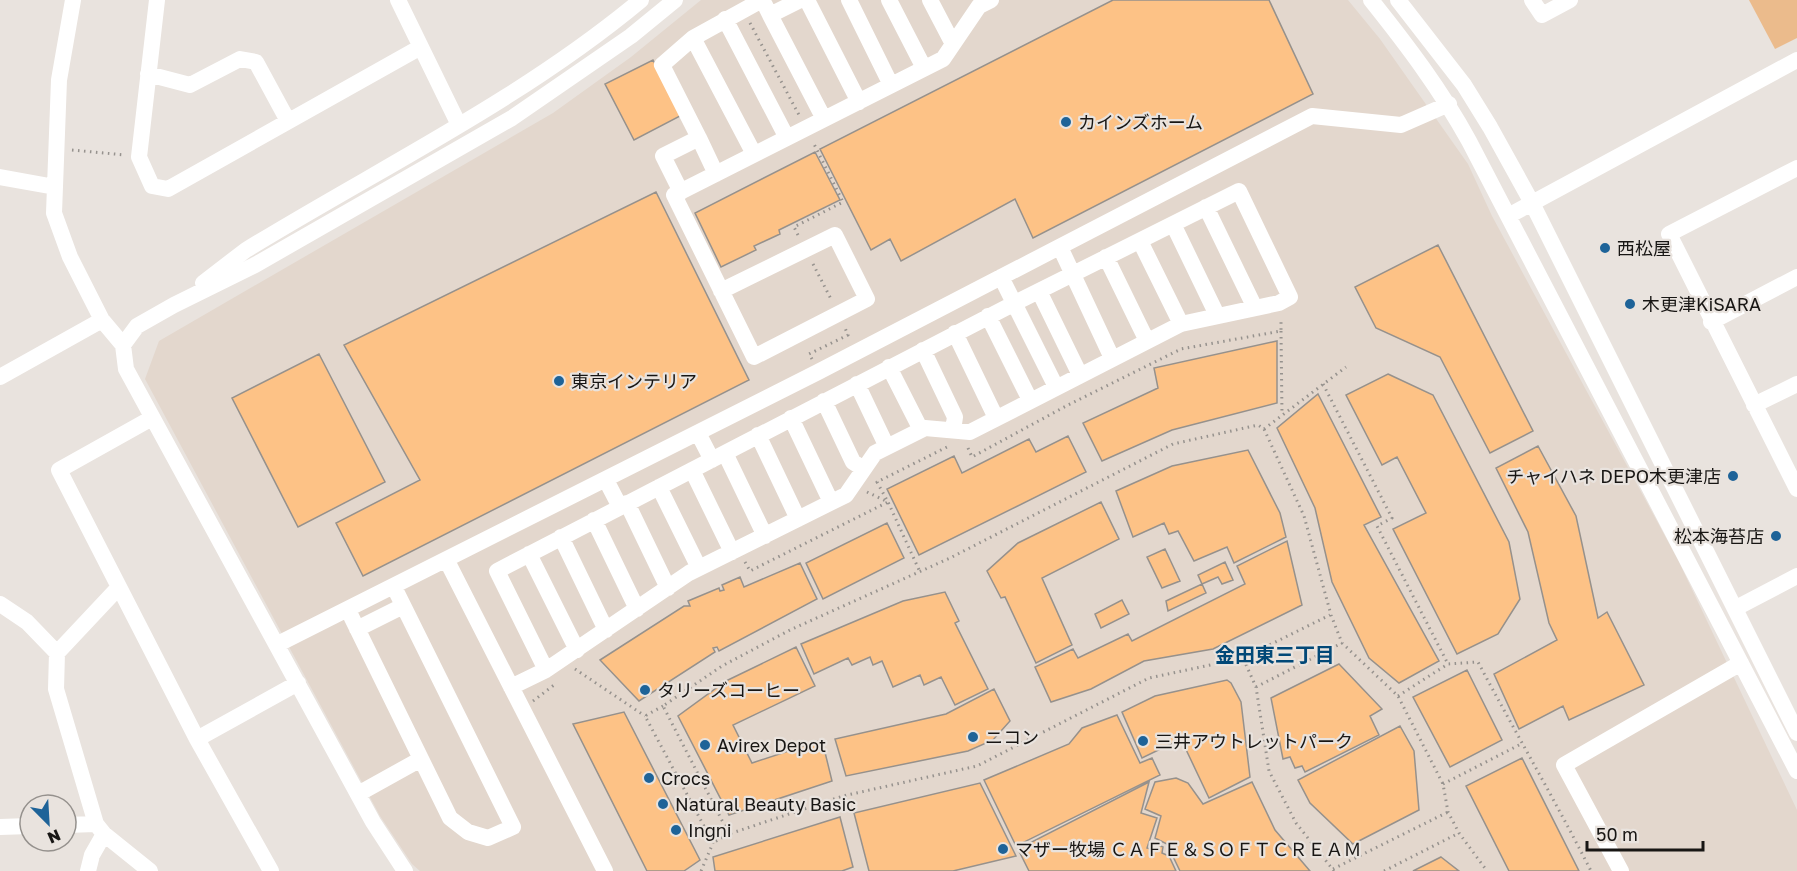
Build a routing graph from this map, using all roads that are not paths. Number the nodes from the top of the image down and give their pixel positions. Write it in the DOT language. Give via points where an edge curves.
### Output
graph roads {
  1 [pos="73,0"];
  2 [pos="157,0"];
  3 [pos="398,0"];
  4 [pos="641,0"];
  5 [pos="675,0"];
  6 [pos="800,0"];
  7 [pos="807,0"];
  8 [pos="849,0"];
  9 [pos="889,0"];
  10 [pos="930,0"];
  11 [pos="1371,0"];
  12 [pos="1398,0"];
  13 [pos="1532,0"];
  14 [pos="1570,0"];
  15 [pos="981,2"];
  16 [pos="765,5"];
  17 [pos="725,19"];
  18 [pos="693,38"];
  19 [pos="953,44"];
  20 [pos="419,48"];
  21 [pos="1797,60"];
  22 [pos="924,68"];
  23 [pos="148,74"];
  24 [pos="891,85"];
  25 [pos="859,102"];
  26 [pos="1449,104"];
  27 [pos="824,119"];
  28 [pos="288,122"];
  29 [pos="459,125"];
  30 [pos="699,138"];
  31 [pos="787,138"];
  32 [pos="754,154"];
  33 [pos="1797,168"];
  34 [pos="716,174"];
  35 [pos="0,177"];
  36 [pos="55,187"];
  37 [pos="681,192"];
  38 [pos="1532,203"];
  39 [pos="1206,207"];
  40 [pos="1510,215"];
  41 [pos="1173,224"];
  42 [pos="1140,241"];
  43 [pos="1060,247"];
  44 [pos="1106,257"];
  45 [pos="1072,274"];
  46 [pos="1001,277"];
  47 [pos="1797,277"];
  48 [pos="721,291"];
  49 [pos="1039,291"];
  50 [pos="1015,303"];
  51 [pos="174,305"];
  52 [pos="1255,308"];
  53 [pos="1217,315"];
  54 [pos="988,316"];
  55 [pos="102,320"];
  56 [pos="1712,322"];
  57 [pos="1181,324"];
  58 [pos="956,333"];
  59 [pos="1148,341"];
  60 [pos="123,345"];
  61 [pos="922,350"];
  62 [pos="1112,358"];
  63 [pos="831,366"];
  64 [pos="889,367"];
  65 [pos="1080,375"];
  66 [pos="0,377"];
  67 [pos="1797,384"];
  68 [pos="1056,387"];
  69 [pos="850,388"];
  70 [pos="1030,400"];
  71 [pos="824,401"];
  72 [pos="1754,405"];
  73 [pos="152,418"];
  74 [pos="791,418"];
  75 [pos="996,418"];
  76 [pos="921,430"];
  77 [pos="698,433"];
  78 [pos="758,435"];
  79 [pos="956,438"];
  80 [pos="887,447"];
  81 [pos="719,456"];
  82 [pos="864,469"];
  83 [pos="692,470"];
  84 [pos="606,480"];
  85 [pos="659,487"];
  86 [pos="1797,489"];
  87 [pos="831,502"];
  88 [pos="624,505"];
  89 [pos="798,519"];
  90 [pos="594,520"];
  91 [pos="765,536"];
  92 [pos="561,537"];
  93 [pos="529,554"];
  94 [pos="735,558"];
  95 [pos="447,561"];
  96 [pos="699,568"];
  97 [pos="1797,576"];
  98 [pos="119,587"];
  99 [pos="394,587"];
  100 [pos="668,588"];
  101 [pos="0,604"];
  102 [pos="404,606"];
  103 [pos="1736,608"];
  104 [pos="637,609"];
  105 [pos="348,610"];
  106 [pos="357,629"];
  107 [pos="606,630"];
  108 [pos="278,645"];
  109 [pos="57,653"];
  110 [pos="578,658"];
  111 [pos="1741,663"];
  112 [pos="551,676"];
  113 [pos="298,683"];
  114 [pos="511,687"];
  115 [pos="1797,733"];
  116 [pos="197,739"];
  117 [pos="421,759"];
  118 [pos="1797,771"];
  119 [pos="358,794"];
  120 [pos="18,826"];
  121 [pos="78,826"];
  122 [pos="0,827"];
  123 [pos="100,829"];
  124 [pos="88,871"];
  125 [pos="150,871"];
  126 [pos="271,871"];
  127 [pos="405,871"];
  128 [pos="605,871"];
  129 [pos="1621,871"];
  1 -- 36 [label="street" via="59,80"];
  2 -- 23 [label="street"];
  3 -- 20 [label="street"];
  4 -- 29 [label="street" via="613,24"];
  5 -- 51 [label="street" via="631,36 512,118 255,265"];
  6 -- 16 [label="street"];
  7 -- 25 [label="street"];
  8 -- 24 [label="street"];
  9 -- 22 [label="street"];
  10 -- 19 [label="street"];
  11 -- 26 [label="street"];
  12 -- 38 [label="street" via="1464,85"];
  13 -- 14 [label="street" via="1542,15"];
  15 -- 19 [label="street"];
  16 -- 17 [label="street"];
  16 -- 27 [label="street"];
  17 -- 18 [label="street"];
  17 -- 31 [label="street"];
  18 -- 30 [label="street" via="662,65"];
  18 -- 32 [label="street"];
  19 -- 22 [label="street" via="944,59"];
  20 -- 28 [label="street"];
  20 -- 29 [label="street"];
  21 -- 38 [label="street"];
  22 -- 24 [label="street"];
  23 -- 28 [label="street" via="190,85 240,59 256,62"];
  23 -- 28 [label="street" via="139,157 152,186 168,189"];
  24 -- 25 [label="street"];
  25 -- 27 [label="street"];
  26 -- 40 [label="street"];
  26 -- 43 [label="street" via="1401,125 1312,116"];
  27 -- 31 [label="street"];
  29 -- 51 [label="street" via="255,244"];
  30 -- 34 [label="street"];
  30 -- 37 [label="street" via="663,156"];
  31 -- 32 [label="street"];
  32 -- 34 [label="street"];
  33 -- 56 [label="street" via="1669,234"];
  34 -- 37 [label="street"];
  35 -- 36 [label="street"];
  36 -- 55 [label="street" via="57,228"];
  37 -- 48 [label="street" via="674,195"];
  38 -- 40 [label="street"];
  38 -- 103 [label="street"];
  39 -- 41 [label="street"];
  39 -- 52 [label="street"];
  39 -- 52 [label="street" via="1239,191 1290,297"];
  40 -- 111 [label="street" via="1575,348"];
  41 -- 42 [label="street"];
  41 -- 53 [label="street"];
  42 -- 44 [label="street"];
  42 -- 57 [label="street"];
  43 -- 45 [label="street"];
  43 -- 46 [label="street"];
  44 -- 45 [label="street"];
  44 -- 59 [label="street"];
  45 -- 49 [label="street"];
  45 -- 62 [label="street"];
  46 -- 50 [label="street"];
  46 -- 63 [label="street"];
  47 -- 56 [label="street"];
  48 -- 48 [label="street" via="835,235 867,299 754,357"];
  49 -- 50 [label="street"];
  49 -- 65 [label="street"];
  50 -- 54 [label="street"];
  50 -- 68 [label="street"];
  51 -- 60 [label="street" via="137,326"];
  52 -- 53 [label="street"];
  53 -- 57 [label="street"];
  54 -- 58 [label="street"];
  54 -- 70 [label="street"];
  55 -- 60 [label="street"];
  55 -- 66 [label="street"];
  56 -- 72 [label="street"];
  57 -- 59 [label="street"];
  58 -- 61 [label="street"];
  58 -- 75 [label="street"];
  59 -- 62 [label="street"];
  60 -- 73 [label="street" via="126,369"];
  61 -- 64 [label="street"];
  61 -- 79 [label="street" via="955,417"];
  62 -- 65 [label="street"];
  63 -- 69 [label="street"];
  63 -- 77 [label="street"];
  64 -- 69 [label="street"];
  64 -- 76 [label="street"];
  65 -- 68 [label="street"];
  67 -- 72 [label="street"];
  68 -- 70 [label="street"];
  69 -- 71 [label="street"];
  69 -- 80 [label="street"];
  70 -- 75 [label="street"];
  71 -- 74 [label="street"];
  71 -- 82 [label="street" via="853,462"];
  72 -- 86 [label="street"];
  73 -- 98 [label="street" via="59,470"];
  73 -- 108 [label="street"];
  74 -- 78 [label="street"];
  74 -- 87 [label="street"];
  75 -- 79 [label="street"];
  76 -- 79 [label="street"];
  76 -- 80 [label="street"];
  77 -- 81 [label="street"];
  77 -- 84 [label="street"];
  78 -- 81 [label="street"];
  78 -- 89 [label="street"];
  80 -- 82 [label="street" via="875,453"];
  81 -- 83 [label="street"];
  81 -- 91 [label="street"];
  82 -- 87 [label="street" via="846,495"];
  83 -- 85 [label="street"];
  83 -- 94 [label="street"];
  84 -- 88 [label="street"];
  84 -- 95 [label="street"];
  85 -- 88 [label="street"];
  85 -- 96 [label="street"];
  87 -- 89 [label="street"];
  88 -- 90 [label="street"];
  88 -- 100 [label="street"];
  89 -- 91 [label="street"];
  90 -- 92 [label="street"];
  90 -- 104 [label="street"];
  91 -- 94 [label="street"];
  92 -- 93 [label="street"];
  92 -- 107 [label="street"];
  93 -- 110 [label="street"];
  93 -- 112 [label="street" via="497,571"];
  94 -- 96 [label="street"];
  95 -- 99 [label="street"];
  95 -- 114 [label="street"];
  96 -- 100 [label="street"];
  97 -- 103 [label="street"];
  98 -- 109 [label="street"];
  98 -- 116 [label="street"];
  99 -- 102 [label="street"];
  99 -- 105 [label="street"];
  100 -- 104 [label="street"];
  101 -- 109 [label="street" via="27,622"];
  102 -- 106 [label="street"];
  102 -- 117 [label="street" via="513,826 488,838 468,832 450,818"];
  103 -- 115 [label="street"];
  104 -- 107 [label="street"];
  105 -- 106 [label="street"];
  105 -- 108 [label="street"];
  106 -- 117 [label="street"];
  107 -- 110 [label="street"];
  108 -- 113 [label="street"];
  109 -- 123 [label="street" via="56,688"];
  110 -- 112 [label="street"];
  111 -- 118 [label="street"];
  111 -- 129 [label="street" via="1564,765"];
  112 -- 114 [label="street"];
  113 -- 116 [label="street"];
  113 -- 119 [label="street"];
  114 -- 128 [label="street"];
  116 -- 126 [label="street"];
  117 -- 119 [label="street"];
  119 -- 127 [label="street"];
  120 -- 122 [label="street"];
  121 -- 123 [label="street"];
  123 -- 124 [label="street"];
  123 -- 125 [label="street"];
}
